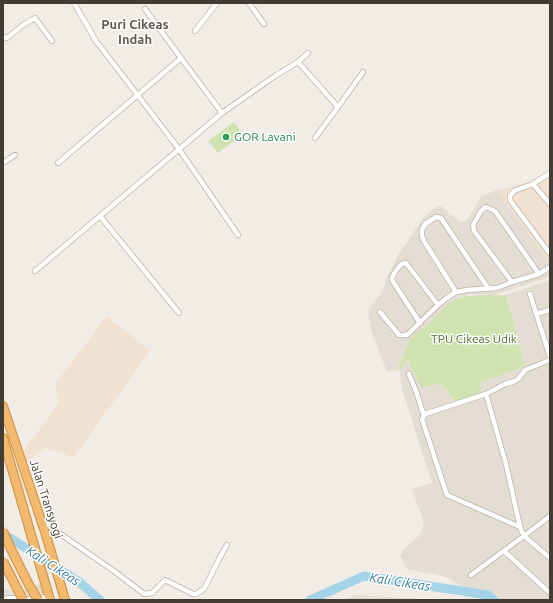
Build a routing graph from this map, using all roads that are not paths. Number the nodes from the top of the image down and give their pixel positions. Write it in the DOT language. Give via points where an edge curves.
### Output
graph roads {
  1 [pos="74,3"];
  2 [pos="217,3"];
  3 [pos="249,3"];
  4 [pos="145,9"];
  5 [pos="264,24"];
  6 [pos="195,31"];
  7 [pos="3,37"];
  8 [pos="52,41"];
  9 [pos="308,54"];
  10 [pos="181,58"];
  11 [pos="298,62"];
  12 [pos="363,72"];
  13 [pos="138,95"];
  14 [pos="338,107"];
  15 [pos="222,113"];
  16 [pos="315,138"];
  17 [pos="179,149"];
  18 [pos="15,155"];
  19 [pos="3,163"];
  20 [pos="58,163"];
  21 [pos="550,173"];
  22 [pos="533,184"];
  23 [pos="550,204"];
  24 [pos="100,216"];
  25 [pos="238,235"];
  26 [pos="550,254"];
  27 [pos="550,268"];
  28 [pos="35,271"];
  29 [pos="539,274"];
  30 [pos="512,282"];
  31 [pos="488,288"];
  32 [pos="456,292"];
  33 [pos="530,294"];
  34 [pos="438,305"];
  35 [pos="550,310"];
  36 [pos="380,312"];
  37 [pos="179,313"];
  38 [pos="536,314"];
  39 [pos="420,323"];
  40 [pos="550,356"];
  41 [pos="550,360"];
  42 [pos="409,374"];
  43 [pos="486,394"];
  44 [pos="3,406"];
  45 [pos="424,416"];
  46 [pos="3,438"];
  47 [pos="550,516"];
  48 [pos="40,520"];
  49 [pos="520,527"];
  50 [pos="3,531"];
  51 [pos="524,536"];
  52 [pos="227,546"];
  53 [pos="504,552"];
  54 [pos="550,558"];
  55 [pos="3,561"];
  56 [pos="470,575"];
  57 [pos="550,593"];
  58 [pos="49,596"];
  59 [pos="3,599"];
  60 [pos="23,600"];
  61 [pos="38,600"];
  62 [pos="65,600"];
  1 -- 13 [label="street" via="96,41"];
  2 -- 6 [label="street"];
  3 -- 5 [label="street"];
  4 -- 10 [label="street"];
  7 -- 8 [label="street" via="7,38 35,18"];
  9 -- 11 [label="street"];
  10 -- 13 [label="street"];
  10 -- 15 [label="street"];
  11 -- 14 [label="street"];
  11 -- 15 [label="street"];
  12 -- 14 [label="street"];
  13 -- 17 [label="street"];
  13 -- 20 [label="street"];
  14 -- 16 [label="street"];
  15 -- 17 [label="street"];
  17 -- 24 [label="street"];
  17 -- 25 [label="street"];
  18 -- 19 [label="street"];
  21 -- 22 [label="street"];
  22 -- 23 [label="street"];
  22 -- 26 [label="street" via="514,191 510,200"];
  24 -- 28 [label="street"];
  24 -- 37 [label="street"];
  27 -- 29 [label="street"];
  29 -- 30 [label="street"];
  29 -- 30 [label="street" via="495,211 486,207 473,225 474,231"];
  30 -- 31 [label="street" via="497,288"];
  31 -- 32 [label="street"];
  31 -- 32 [label="street" via="441,218 436,217 425,224 422,236"];
  32 -- 34 [label="street"];
  33 -- 38 [label="street"];
  34 -- 39 [label="street"];
  34 -- 39 [label="street" via="406,263 401,264 394,272 392,280"];
  35 -- 38 [label="street"];
  36 -- 39 [label="street" via="400,335 407,335"];
  38 -- 40 [label="street"];
  41 -- 43 [label="street" via="525,370 515,381"];
  42 -- 45 [label="street"];
  43 -- 45 [label="street"];
  43 -- 49 [label="street" via="506,464"];
  44 -- 48 [label="highway, Jalan Transyogi"];
  45 -- 49 [label="street" via="422,418 447,495"];
  46 -- 58 [label="highway, Jalan Transyogi"];
  47 -- 51 [label="street"];
  48 -- 52 [label="street" via="144,594 152,593 165,580 196,594 204,589"];
  48 -- 62 [label="highway, Jalan Transyogi"];
  49 -- 51 [label="street"];
  50 -- 61 [label="highway, bridge"];
  51 -- 53 [label="street"];
  51 -- 54 [label="street"];
  53 -- 56 [label="street"];
  53 -- 57 [label="street"];
  55 -- 60 [label="highway, bridge"];
  58 -- 59 [label="street"];
}
